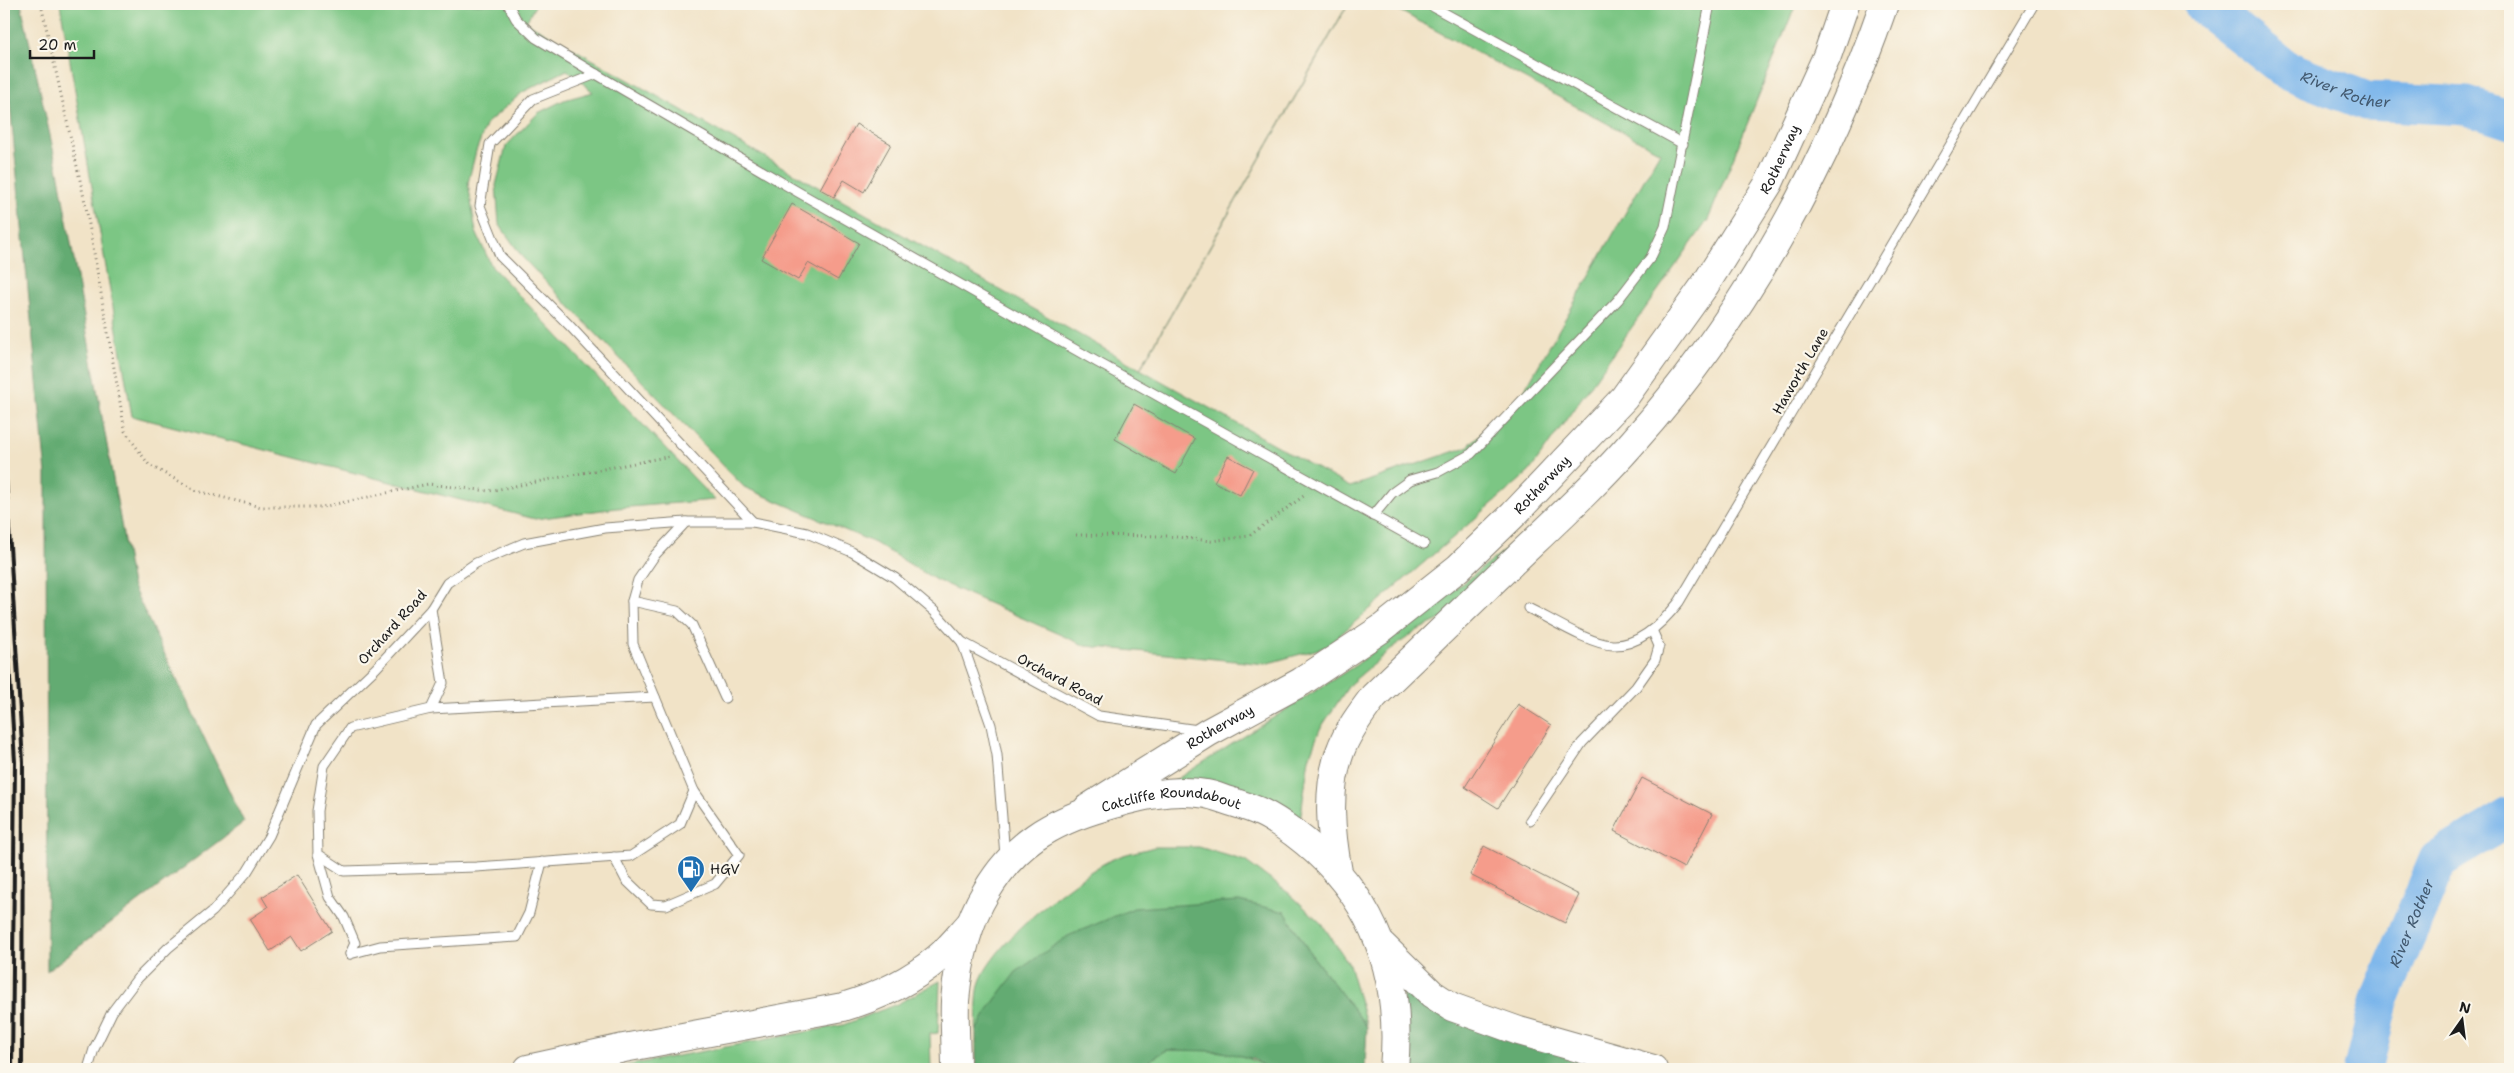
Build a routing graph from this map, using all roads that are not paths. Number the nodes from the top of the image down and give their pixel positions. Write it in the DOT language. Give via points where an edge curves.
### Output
graph roads {
  1 [pos="508,4"];
  2 [pos="1428,4"];
  3 [pos="1710,4"];
  4 [pos="1845,4"];
  5 [pos="1884,4"];
  6 [pos="2034,4"];
  7 [pos="596,74"];
  8 [pos="1683,144"];
  9 [pos="1373,516"];
  10 [pos="686,522"];
  11 [pos="753,522"];
  12 [pos="1424,544"];
  13 [pos="632,602"];
  14 [pos="431,608"];
  15 [pos="1528,608"];
  16 [pos="1652,630"];
  17 [pos="962,642"];
  18 [pos="655,697"];
  19 [pos="725,698"];
  20 [pos="430,709"];
  21 [pos="1209,732"];
  22 [pos="694,791"];
  23 [pos="1077,815"];
  24 [pos="1530,820"];
  25 [pos="318,854"];
  26 [pos="614,857"];
  27 [pos="542,862"];
  28 [pos="1006,864"];
  29 [pos="1338,872"];
  30 [pos="973,921"];
  31 [pos="355,942"];
  32 [pos="1382,945"];
  33 [pos="380,946"];
  34 [pos="1395,1062"];
  35 [pos="88,1069"];
  36 [pos="528,1069"];
  37 [pos="956,1069"];
  38 [pos="1653,1069"];
  1 -- 7 [label="lane" via="516,19 536,38"];
  2 -- 8 [label="lane"];
  3 -- 8 [label="lane"];
  4 -- 21 [label="main road, Rotherway" via="1827,56 1769,184 1705,285 1624,398 1458,568 1381,629 1301,682"];
  5 -- 29 [label="main road" via="1849,99 1794,211 1741,300 1680,385 1633,442 1573,504 1374,696 1359,716 1340,752 1334,780 1331,833"];
  6 -- 16 [label="lane, Haworth Lane" via="1679,602"];
  7 -- 9 [label="lane" via="798,192"];
  7 -- 11 [label="lane" via="533,99 490,144 480,206 500,256"];
  8 -- 9 [label="lane" via="1665,227 1651,257 1618,300 1471,454 1438,472 1410,480 1392,493"];
  9 -- 12 [label="lane"];
  10 -- 11 [label="lane, Orchard Road"];
  10 -- 13 [label="lane" via="655,555 638,580"];
  10 -- 14 [label="lane, Orchard Road" via="605,528 524,544 476,563 447,583"];
  11 -- 17 [label="lane, Orchard Road" via="807,533 852,552 895,578 934,611"];
  13 -- 18 [label="lane" via="633,644"];
  13 -- 19 [label="lane" via="677,611 692,625"];
  14 -- 20 [label="lane" via="443,683"];
  14 -- 35 [label="lane, Orchard Road" via="376,668 316,725 269,836 248,872 213,911 137,979 112,1012"];
  15 -- 16 [label="lane, Haworth Lane" via="1572,630 1613,645 1633,641"];
  16 -- 24 [label="lane" via="1659,646 1655,660 1636,687 1582,743"];
  17 -- 21 [label="lane, Orchard Road" via="1098,716"];
  17 -- 28 [label="lane, Orchard Road" via="994,740"];
  18 -- 20 [label="lane"];
  18 -- 22 [label="lane"];
  20 -- 25 [label="lane" via="350,728 324,766 317,811"];
  21 -- 23 [label="main road, Rotherway"];
  22 -- 26 [label="lane" via="680,824 630,856"];
  22 -- 26 [label="lane" via="739,855 715,884 666,905 651,904 626,880"];
  23 -- 28 [label="main road, Catcliffe Roundabout" via="1042,831"];
  23 -- 29 [label="main road, Catcliffe Roundabout" via="1156,793 1206,794 1257,809 1272,817 1314,848"];
  25 -- 27 [label="lane" via="344,871"];
  25 -- 31 [label="lane" via="330,897 344,917"];
  26 -- 27 [label="lane"];
  27 -- 33 [label="lane" via="529,913 517,937"];
  28 -- 30 [label="main road, Catcliffe Roundabout" via="985,893"];
  29 -- 32 [label="main road, Catcliffe Roundabout" via="1373,924"];
  30 -- 36 [label="main road" via="938,958 866,1000"];
  30 -- 37 [label="main road, Catcliffe Roundabout" via="964,948 956,1000"];
  31 -- 33 [label="lane"];
  31 -- 33 [label="lane" via="350,954"];
  32 -- 34 [label="main road, Catcliffe Roundabout" via="1395,1001"];
  32 -- 38 [label="main road" via="1432,994 1452,1007 1519,1031"];
}
